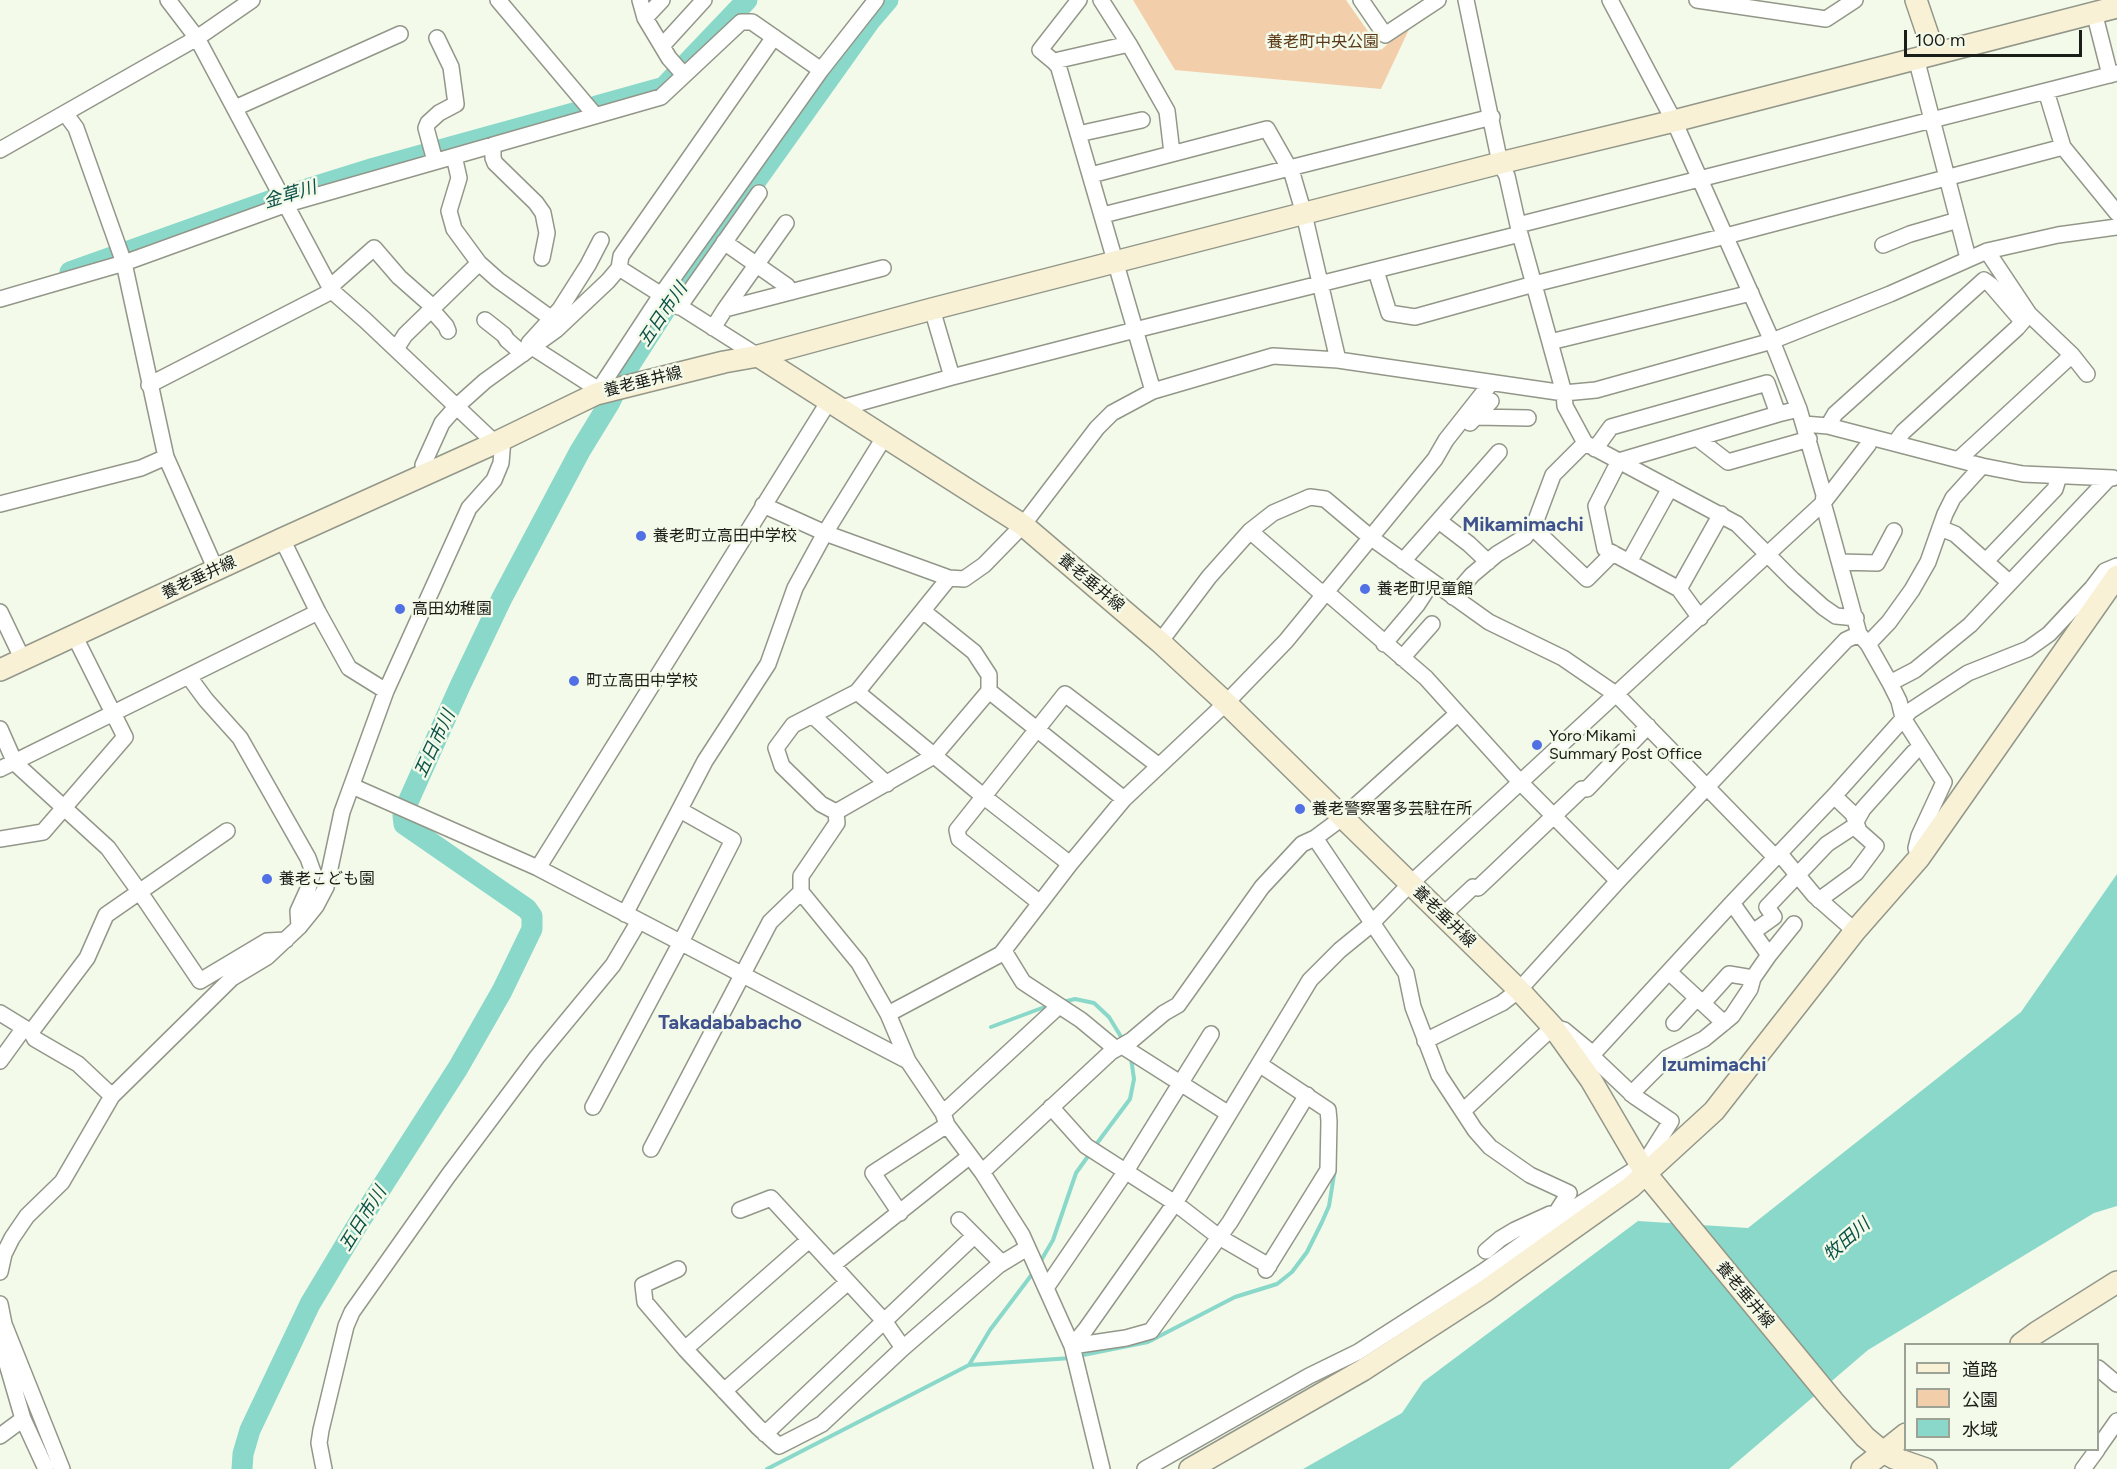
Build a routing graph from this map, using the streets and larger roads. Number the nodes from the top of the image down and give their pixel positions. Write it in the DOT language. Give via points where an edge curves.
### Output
graph roads {
  1 [pos="168,0"];
  2 [pos="252,0"];
  3 [pos="498,0"];
  4 [pos="640,0"];
  5 [pos="662,0"];
  6 [pos="704,0"];
  7 [pos="876,0"];
  8 [pos="1078,0"];
  9 [pos="1101,0"];
  10 [pos="1362,0"];
  11 [pos="1438,0"];
  12 [pos="1466,0"];
  13 [pos="1611,0"];
  14 [pos="1697,0"];
  15 [pos="1855,0"];
  16 [pos="1916,0"];
  17 [pos="1749,3"];
  18 [pos="2103,7"];
  19 [pos="645,18"];
  20 [pos="400,34"];
  21 [pos="774,37"];
  22 [pos="197,38"];
  23 [pos="437,38"];
  24 [pos="1129,44"];
  25 [pos="662,46"];
  26 [pos="1925,56"];
  27 [pos="1056,63"];
  28 [pos="821,70"];
  29 [pos="680,71"];
  30 [pos="2113,74"];
  31 [pos="2046,91"];
  32 [pos="235,108"];
  33 [pos="65,113"];
  34 [pos="596,115"];
  35 [pos="1492,117"];
  36 [pos="1143,120"];
  37 [pos="1933,120"];
  38 [pos="1674,121"];
  39 [pos="1078,134"];
  40 [pos="2,144"];
  41 [pos="493,145"];
  42 [pos="2063,147"];
  43 [pos="1172,153"];
  44 [pos="434,155"];
  45 [pos="454,156"];
  46 [pos="1500,163"];
  47 [pos="1289,168"];
  48 [pos="1090,175"];
  49 [pos="1947,178"];
  50 [pos="1700,180"];
  51 [pos="759,193"];
  52 [pos="287,204"];
  53 [pos="2117,213"];
  54 [pos="1304,214"];
  55 [pos="1103,215"];
  56 [pos="1958,220"];
  57 [pos="786,223"];
  58 [pos="2117,227"];
  59 [pos="1519,230"];
  60 [pos="1726,236"];
  61 [pos="601,240"];
  62 [pos="724,242"];
  63 [pos="1883,245"];
  64 [pos="1988,251"];
  65 [pos="542,258"];
  66 [pos="1968,258"];
  67 [pos="1116,262"];
  68 [pos="124,263"];
  69 [pos="479,263"];
  70 [pos="757,265"];
  71 [pos="619,268"];
  72 [pos="883,268"];
  73 [pos="1376,271"];
  74 [pos="1534,284"];
  75 [pos="1321,285"];
  76 [pos="331,289"];
  77 [pos="791,292"];
  78 [pos="1751,293"];
  79 [pos="661,295"];
  80 [pos="0,299"];
  81 [pos="679,307"];
  82 [pos="432,308"];
  83 [pos="725,309"];
  84 [pos="932,309"];
  85 [pos="2026,317"];
  86 [pos="552,319"];
  87 [pos="485,320"];
  88 [pos="713,328"];
  89 [pos="1135,330"];
  90 [pos="448,331"];
  91 [pos="1772,341"];
  92 [pos="1550,342"];
  93 [pos="396,349"];
  94 [pos="527,350"];
  95 [pos="2072,355"];
  96 [pos="758,356"];
  97 [pos="1338,360"];
  98 [pos="2087,374"];
  99 [pos="952,377"];
  100 [pos="1491,383"];
  101 [pos="149,385"];
  102 [pos="602,391"];
  103 [pos="1153,391"];
  104 [pos="1564,393"];
  105 [pos="1491,401"];
  106 [pos="835,405"];
  107 [pos="457,406"];
  108 [pos="1778,414"];
  109 [pos="1476,417"];
  110 [pos="1528,418"];
  111 [pos="1804,424"];
  112 [pos="1828,426"];
  113 [pos="885,436"];
  114 [pos="1871,437"];
  115 [pos="1697,438"];
  116 [pos="499,441"];
  117 [pos="1895,442"];
  118 [pos="1590,446"];
  119 [pos="1441,449"];
  120 [pos="1499,452"];
  121 [pos="166,457"];
  122 [pos="1959,459"];
  123 [pos="1620,462"];
  124 [pos="1982,465"];
  125 [pos="424,475"];
  126 [pos="2059,476"];
  127 [pos="2113,478"];
  128 [pos="1670,488"];
  129 [pos="1823,503"];
  130 [pos="0,504"];
  131 [pos="763,505"];
  132 [pos="1721,514"];
  133 [pos="1439,521"];
  134 [pos="1023,525"];
  135 [pos="1532,527"];
  136 [pos="1940,528"];
  137 [pos="1250,531"];
  138 [pos="1894,531"];
  139 [pos="825,533"];
  140 [pos="1370,537"];
  141 [pos="282,539"];
  142 [pos="1613,553"];
  143 [pos="1768,555"];
  144 [pos="1403,561"];
  145 [pos="1986,561"];
  146 [pos="1488,562"];
  147 [pos="1629,562"];
  148 [pos="1840,562"];
  149 [pos="2117,566"];
  150 [pos="216,570"];
  151 [pos="2117,576"];
  152 [pos="949,578"];
  153 [pos="1432,582"];
  154 [pos="2010,583"];
  155 [pos="1679,589"];
  156 [pos="1325,591"];
  157 [pos="1453,597"];
  158 [pos="923,610"];
  159 [pos="0,612"];
  160 [pos="318,612"];
  161 [pos="1700,618"];
  162 [pos="1856,618"];
  163 [pos="1432,624"];
  164 [pos="74,635"];
  165 [pos="1863,639"];
  166 [pos="1160,642"];
  167 [pos="1384,644"];
  168 [pos="1402,658"];
  169 [pos="23,660"];
  170 [pos="0,670"];
  171 [pos="189,677"];
  172 [pos="1890,683"];
  173 [pos="386,691"];
  174 [pos="989,691"];
  175 [pos="857,692"];
  176 [pos="1617,695"];
  177 [pos="1226,703"];
  178 [pos="1457,714"];
  179 [pos="113,715"];
  180 [pos="812,715"];
  181 [pos="1903,718"];
  182 [pos="1648,726"];
  183 [pos="1036,728"];
  184 [pos="0,729"];
  185 [pos="1914,752"];
  186 [pos="934,756"];
  187 [pos="15,763"];
  188 [pos="1159,766"];
  189 [pos="0,769"];
  190 [pos="1520,782"];
  191 [pos="887,784"];
  192 [pos="352,786"];
  193 [pos="1708,788"];
  194 [pos="983,796"];
  195 [pos="1834,796"];
  196 [pos="1124,799"];
  197 [pos="64,808"];
  198 [pos="680,810"];
  199 [pos="836,812"];
  200 [pos="1554,817"];
  201 [pos="1342,818"];
  202 [pos="1857,821"];
  203 [pos="227,831"];
  204 [pos="1315,838"];
  205 [pos="0,839"];
  206 [pos="1778,855"];
  207 [pos="1919,858"];
  208 [pos="1070,864"];
  209 [pos="538,868"];
  210 [pos="1797,874"];
  211 [pos="1618,881"];
  212 [pos="1410,884"];
  213 [pos="140,891"];
  214 [pos="801,892"];
  215 [pos="1819,900"];
  216 [pos="1040,903"];
  217 [pos="1732,903"];
  218 [pos="1442,916"];
  219 [pos="632,917"];
  220 [pos="1373,922"];
  221 [pos="1794,924"];
  222 [pos="299,927"];
  223 [pos="1856,931"];
  224 [pos="1753,932"];
  225 [pos="286,940"];
  226 [pos="681,942"];
  227 [pos="1004,951"];
  228 [pos="1769,955"];
  229 [pos="1669,972"];
  230 [pos="744,975"];
  231 [pos="1753,978"];
  232 [pos="1520,990"];
  233 [pos="1700,1000"];
  234 [pos="1059,1006"];
  235 [pos="0,1013"];
  236 [pos="888,1014"];
  237 [pos="1674,1023"];
  238 [pos="1724,1023"];
  239 [pos="1554,1027"];
  240 [pos="28,1030"];
  241 [pos="1211,1034"];
  242 [pos="1425,1041"];
  243 [pos="1119,1048"];
  244 [pos="1593,1054"];
  245 [pos="0,1061"];
  246 [pos="908,1061"];
  247 [pos="1259,1064"];
  248 [pos="1180,1083"];
  249 [pos="1632,1094"];
  250 [pos="1307,1095"];
  251 [pos="112,1096"];
  252 [pos="593,1107"];
  253 [pos="1051,1107"];
  254 [pos="1463,1111"];
  255 [pos="1229,1114"];
  256 [pos="945,1119"];
  257 [pos="651,1149"];
  258 [pos="970,1156"];
  259 [pos="1643,1170"];
  260 [pos="1126,1171"];
  261 [pos="982,1172"];
  262 [pos="1175,1203"];
  263 [pos="740,1210"];
  264 [pos="900,1213"];
  265 [pos="1557,1215"];
  266 [pos="959,1220"];
  267 [pos="974,1236"];
  268 [pos="1219,1237"];
  269 [pos="809,1239"];
  270 [pos="1027,1248"];
  271 [pos="1486,1251"];
  272 [pos="2,1253"];
  273 [pos="1002,1263"];
  274 [pos="833,1265"];
  275 [pos="678,1269"];
  276 [pos="0,1272"];
  277 [pos="848,1282"];
  278 [pos="2117,1282"];
  279 [pos="1046,1288"];
  280 [pos="0,1304"];
  281 [pos="885,1322"];
  282 [pos="2,1329"];
  283 [pos="0,1340"];
  284 [pos="2023,1343"];
  285 [pos="1072,1346"];
  286 [pos="903,1348"];
  287 [pos="685,1349"];
  288 [pos="2099,1370"];
  289 [pos="2117,1384"];
  290 [pos="724,1391"];
  291 [pos="23,1419"];
  292 [pos="2117,1421"];
  293 [pos="765,1434"];
  294 [pos="1904,1435"];
  295 [pos="0,1436"];
  296 [pos="2099,1446"];
  297 [pos="2096,1451"];
  298 [pos="1883,1452"];
  299 [pos="46,1469"];
  300 [pos="62,1469"];
  301 [pos="324,1469"];
  302 [pos="1102,1469"];
  303 [pos="1144,1469"];
  304 [pos="1190,1469"];
  305 [pos="1862,1469"];
  306 [pos="1926,1469"];
  307 [pos="2083,1469"];
  1 -- 22 [label="street"];
  2 -- 22 [label="street"];
  3 -- 34 [label="street"];
  4 -- 19 [label="street"];
  5 -- 19 [label="street"];
  6 -- 25 [label="street"];
  7 -- 28 [label="street"];
  8 -- 27 [label="street" via="1040,50"];
  9 -- 24 [label="street"];
  10 -- 11 [label="street" via="1385,35"];
  12 -- 35 [label="street"];
  13 -- 38 [label="street"];
  14 -- 17 [label="street"];
  15 -- 17 [label="street" via="1826,19"];
  16 -- 26 [label="street"];
  18 -- 26 [label="street"];
  18 -- 30 [label="street"];
  19 -- 25 [label="street"];
  20 -- 32 [label="street"];
  21 -- 28 [label="street"];
  21 -- 29 [label="street" via="752,22 741,22"];
  21 -- 71 [label="street" via="621,256"];
  22 -- 32 [label="street"];
  22 -- 33 [label="street"];
  23 -- 44 [label="street" via="451,68 456,104 428,123"];
  24 -- 27 [label="street"];
  24 -- 43 [label="street" via="1167,111"];
  25 -- 29 [label="street"];
  26 -- 37 [label="street"];
  26 -- 38 [label="street"];
  27 -- 39 [label="street"];
  28 -- 79 [label="street"];
  29 -- 34 [label="street" via="661,97"];
  30 -- 31 [label="street"];
  31 -- 37 [label="street"];
  31 -- 42 [label="street"];
  32 -- 52 [label="street"];
  33 -- 40 [label="street"];
  33 -- 68 [label="street" via="76,128"];
  34 -- 41 [label="street"];
  35 -- 46 [label="street"];
  35 -- 47 [label="street"];
  36 -- 39 [label="street"];
  37 -- 49 [label="street"];
  37 -- 50 [label="street"];
  38 -- 46 [label="street"];
  38 -- 50 [label="street"];
  39 -- 48 [label="street"];
  41 -- 45 [label="street"];
  41 -- 65 [label="street" via="495,163 543,213 547,233"];
  42 -- 49 [label="street"];
  42 -- 53 [label="street"];
  43 -- 47 [label="street" via="1267,129"];
  43 -- 48 [label="street"];
  44 -- 45 [label="street"];
  44 -- 52 [label="street"];
  45 -- 69 [label="street" via="459,178 449,211 454,229"];
  46 -- 54 [label="street"];
  46 -- 59 [label="street" via="1507,176"];
  47 -- 54 [label="street"];
  47 -- 55 [label="street"];
  48 -- 55 [label="street"];
  49 -- 56 [label="street"];
  49 -- 60 [label="street"];
  50 -- 59 [label="street"];
  50 -- 60 [label="street"];
  51 -- 62 [label="street"];
  52 -- 68 [label="street"];
  52 -- 76 [label="street"];
  54 -- 67 [label="street"];
  54 -- 75 [label="street"];
  55 -- 67 [label="street"];
  56 -- 63 [label="street"];
  56 -- 66 [label="street"];
  57 -- 70 [label="street"];
  58 -- 64 [label="street"];
  59 -- 73 [label="street"];
  59 -- 74 [label="street"];
  60 -- 74 [label="street"];
  60 -- 78 [label="street"];
  61 -- 86 [label="street"];
  62 -- 70 [label="street"];
  62 -- 81 [label="street"];
  64 -- 66 [label="street"];
  64 -- 85 [label="street"];
  66 -- 91 [label="street"];
  67 -- 84 [label="street"];
  67 -- 89 [label="street"];
  68 -- 80 [label="street"];
  68 -- 101 [label="street"];
  69 -- 82 [label="street"];
  69 -- 86 [label="street"];
  70 -- 77 [label="street"];
  70 -- 83 [label="street"];
  71 -- 79 [label="street"];
  71 -- 94 [label="street" via="556,330"];
  72 -- 77 [label="street"];
  73 -- 74 [label="street" via="1389,314 1415,317"];
  73 -- 75 [label="street"];
  74 -- 92 [label="street"];
  75 -- 89 [label="street"];
  75 -- 97 [label="street"];
  76 -- 82 [label="street" via="374,248"];
  76 -- 93 [label="street"];
  76 -- 101 [label="street"];
  77 -- 83 [label="street"];
  78 -- 91 [label="street"];
  78 -- 92 [label="street"];
  79 -- 81 [label="street"];
  79 -- 102 [label="street"];
  81 -- 88 [label="street"];
  82 -- 90 [label="street"];
  82 -- 93 [label="street"];
  83 -- 88 [label="street"];
  84 -- 96 [label="street"];
  84 -- 99 [label="street"];
  85 -- 95 [label="street"];
  85 -- 112 [label="street" via="1984,280 1835,414"];
  85 -- 117 [label="street"];
  86 -- 94 [label="street"];
  87 -- 94 [label="street" via="507,340"];
  88 -- 96 [label="street"];
  89 -- 99 [label="street"];
  89 -- 103 [label="street"];
  91 -- 104 [label="street" via="1596,390"];
  91 -- 111 [label="street"];
  92 -- 104 [label="street"];
  93 -- 107 [label="street"];
  94 -- 102 [label="street"];
  94 -- 107 [label="street"];
  95 -- 98 [label="street"];
  95 -- 122 [label="street"];
  96 -- 102 [label="street, 養老垂井線"];
  96 -- 106 [label="street, 養老垂井線"];
  97 -- 100 [label="street"];
  97 -- 103 [label="street" via="1272,356"];
  99 -- 106 [label="street"];
  100 -- 104 [label="street"];
  100 -- 119 [label="street"];
  101 -- 121 [label="street"];
  102 -- 116 [label="street, 養老垂井線"];
  103 -- 134 [label="street" via="1112,413 1097,428"];
  104 -- 118 [label="street" via="1564,406"];
  105 -- 109 [label="street"];
  106 -- 113 [label="street, 養老垂井線"];
  106 -- 131 [label="street"];
  107 -- 116 [label="street"];
  107 -- 125 [label="street" via="442,423 423,465"];
  108 -- 111 [label="street"];
  108 -- 115 [label="street"];
  108 -- 118 [label="street" via="1767,383 1611,427"];
  109 -- 110 [label="street"];
  109 -- 119 [label="street" via="1449,447"];
  111 -- 112 [label="street"];
  111 -- 115 [label="street" via="1728,462"];
  111 -- 129 [label="street"];
  112 -- 114 [label="street"];
  113 -- 134 [label="street, 養老垂井線"];
  113 -- 139 [label="street"];
  114 -- 117 [label="street"];
  114 -- 129 [label="street"];
  115 -- 123 [label="street"];
  116 -- 125 [label="street, 養老垂井線"];
  116 -- 173 [label="street" via="501,464 494,480 469,508"];
  117 -- 122 [label="street"];
  118 -- 123 [label="street"];
  118 -- 135 [label="street" via="1553,475"];
  119 -- 140 [label="street"];
  120 -- 133 [label="street"];
  121 -- 130 [label="street" via="141,468"];
  121 -- 150 [label="street"];
  122 -- 124 [label="street"];
  123 -- 128 [label="street"];
  123 -- 142 [label="street" via="1596,506 1605,549"];
  124 -- 126 [label="street" via="2023,474"];
  124 -- 136 [label="street" via="1953,498"];
  125 -- 141 [label="street, 養老垂井線"];
  126 -- 127 [label="street"];
  126 -- 145 [label="street" via="2055,489"];
  127 -- 154 [label="street"];
  128 -- 132 [label="street"];
  128 -- 147 [label="street"];
  129 -- 143 [label="street"];
  129 -- 148 [label="street"];
  131 -- 139 [label="street"];
  131 -- 209 [label="street"];
  132 -- 143 [label="street"];
  132 -- 155 [label="street"];
  133 -- 144 [label="street"];
  133 -- 146 [label="street"];
  134 -- 152 [label="street" via="984,565 964,579"];
  134 -- 166 [label="street, 養老垂井線"];
  135 -- 142 [label="street" via="1587,579"];
  135 -- 146 [label="street" via="1525,537"];
  136 -- 145 [label="street" via="1955,534"];
  136 -- 165 [label="street" via="1928,562 1890,622"];
  137 -- 140 [label="street" via="1273,513 1310,497 1325,499"];
  137 -- 156 [label="street" via="1319,591"];
  137 -- 166 [label="street"];
  138 -- 148 [label="street" via="1877,563"];
  139 -- 152 [label="street"];
  139 -- 198 [label="street" via="795,588 768,664 705,761"];
  140 -- 144 [label="street"];
  140 -- 156 [label="street"];
  141 -- 150 [label="street, 養老垂井線"];
  141 -- 160 [label="street"];
  142 -- 147 [label="street"];
  143 -- 161 [label="street"];
  143 -- 162 [label="street" via="1823,607 1836,616"];
  144 -- 153 [label="street"];
  145 -- 154 [label="street"];
  146 -- 157 [label="street"];
  147 -- 155 [label="street"];
  148 -- 162 [label="street"];
  149 -- 181 [label="street" via="2105,570 2049,634 2028,649 1968,673"];
  150 -- 164 [label="street, 養老垂井線"];
  151 -- 207 [label="street"];
  152 -- 158 [label="street"];
  153 -- 157 [label="street"];
  153 -- 167 [label="street"];
  154 -- 172 [label="street" via="1970,625 1915,670"];
  155 -- 161 [label="street"];
  156 -- 167 [label="street"];
  156 -- 177 [label="street" via="1286,641"];
  157 -- 176 [label="street" via="1489,622 1563,658"];
  158 -- 174 [label="street" via="974,652 988,675"];
  158 -- 175 [label="street"];
  159 -- 169 [label="street"];
  160 -- 171 [label="street"];
  160 -- 173 [label="street" via="349,668"];
  161 -- 176 [label="street"];
  162 -- 165 [label="street"];
  163 -- 168 [label="street"];
  164 -- 169 [label="street, 養老垂井線"];
  164 -- 179 [label="street"];
  165 -- 172 [label="street"];
  165 -- 193 [label="street" via="1846,640"];
  166 -- 177 [label="street, 養老垂井線"];
  167 -- 168 [label="street"];
  168 -- 178 [label="street" via="1426,678"];
  169 -- 170 [label="street, 養老垂井線"];
  171 -- 179 [label="street"];
  171 -- 222 [label="street" via="240,738 308,858 313,872 298,911"];
  172 -- 181 [label="street"];
  173 -- 192 [label="street"];
  174 -- 183 [label="street"];
  174 -- 186 [label="street"];
  175 -- 180 [label="street"];
  175 -- 186 [label="street"];
  176 -- 182 [label="street"];
  176 -- 190 [label="street"];
  177 -- 188 [label="street"];
  177 -- 201 [label="street, 養老垂井線"];
  178 -- 190 [label="street"];
  178 -- 201 [label="street"];
  179 -- 187 [label="street"];
  179 -- 197 [label="street" via="125,737"];
  180 -- 191 [label="street"];
  180 -- 199 [label="street" via="793,725 776,748 782,766 820,804"];
  181 -- 195 [label="street"];
  181 -- 207 [label="street" via="1944,782 1919,836"];
  182 -- 193 [label="street"];
  182 -- 200 [label="street" via="1600,777"];
  183 -- 188 [label="street" via="1065,694"];
  183 -- 194 [label="street"];
  183 -- 196 [label="street"];
  184 -- 187 [label="street"];
  185 -- 202 [label="street"];
  186 -- 191 [label="street"];
  186 -- 194 [label="street"];
  187 -- 189 [label="street"];
  187 -- 197 [label="street"];
  188 -- 196 [label="street"];
  190 -- 200 [label="street"];
  190 -- 212 [label="street"];
  191 -- 199 [label="street"];
  192 -- 209 [label="street"];
  192 -- 222 [label="street" via="342,812 326,887"];
  193 -- 206 [label="street"];
  193 -- 211 [label="street"];
  194 -- 208 [label="street"];
  194 -- 216 [label="street" via="957,830 959,839"];
  195 -- 202 [label="street"];
  195 -- 206 [label="street"];
  196 -- 208 [label="street"];
  197 -- 205 [label="street" via="44,832"];
  197 -- 213 [label="street" via="108,848"];
  198 -- 219 [label="street"];
  198 -- 226 [label="street" via="733,840"];
  199 -- 214 [label="street" via="837,823 801,876"];
  200 -- 211 [label="street"];
  200 -- 218 [label="street"];
  201 -- 204 [label="street"];
  201 -- 212 [label="street, 養老垂井線"];
  202 -- 210 [label="street"];
  202 -- 215 [label="street" via="1859,831 1876,846 1856,873"];
  203 -- 213 [label="street"];
  204 -- 220 [label="street"];
  204 -- 243 [label="street" via="1302,844 1262,887 1178,1005"];
  206 -- 210 [label="street"];
  206 -- 217 [label="street"];
  207 -- 223 [label="street"];
  208 -- 216 [label="street"];
  209 -- 219 [label="street"];
  210 -- 215 [label="street"];
  210 -- 224 [label="street" via="1767,908 1774,917"];
  211 -- 232 [label="street"];
  212 -- 218 [label="street, 養老垂井線"];
  212 -- 220 [label="street"];
  213 -- 225 [label="street" via="200,981 267,940"];
  213 -- 240 [label="street" via="106,915 87,958"];
  214 -- 230 [label="street" via="770,922"];
  214 -- 236 [label="street" via="859,963"];
  215 -- 223 [label="street"];
  216 -- 227 [label="street"];
  217 -- 224 [label="street"];
  217 -- 229 [label="street"];
  218 -- 232 [label="street, 養老垂井線"];
  219 -- 226 [label="street"];
  219 -- 301 [label="street" via="613,964 537,1057 352,1312 321,1430"];
  220 -- 242 [label="street" via="1406,973"];
  220 -- 247 [label="street" via="1310,980"];
  221 -- 228 [label="street"];
  222 -- 225 [label="street"];
  223 -- 259 [label="street" via="1714,1111"];
  224 -- 228 [label="street"];
  225 -- 251 [label="street" via="232,978"];
  226 -- 230 [label="street"];
  226 -- 252 [label="street"];
  227 -- 234 [label="street" via="1023,982"];
  227 -- 236 [label="street"];
  228 -- 231 [label="street"];
  229 -- 233 [label="street"];
  229 -- 244 [label="street"];
  230 -- 246 [label="street"];
  230 -- 257 [label="street"];
  231 -- 233 [label="street" via="1729,974"];
  231 -- 238 [label="street" via="1750,989"];
  232 -- 239 [label="street, 養老垂井線"];
  232 -- 242 [label="street"];
  233 -- 237 [label="street"];
  233 -- 238 [label="street"];
  234 -- 243 [label="street"];
  234 -- 256 [label="street"];
  235 -- 240 [label="street"];
  236 -- 246 [label="street"];
  238 -- 249 [label="street" via="1704,1039 1667,1058"];
  239 -- 244 [label="street" via="1564,1030"];
  239 -- 254 [label="street"];
  239 -- 259 [label="street, 養老垂井線" via="1592,1080"];
  240 -- 245 [label="street"];
  240 -- 251 [label="street" via="35,1039 78,1064"];
  241 -- 248 [label="street"];
  242 -- 254 [label="street" via="1438,1076"];
  243 -- 248 [label="street"];
  243 -- 253 [label="street"];
  244 -- 249 [label="street"];
  246 -- 256 [label="street"];
  247 -- 250 [label="street"];
  247 -- 255 [label="street"];
  248 -- 255 [label="street"];
  248 -- 260 [label="street"];
  249 -- 259 [label="street" via="1671,1121"];
  250 -- 268 [label="street"];
  250 -- 268 [label="street" via="1328,1110 1328,1170 1267,1268"];
  251 -- 272 [label="street" via="62,1182 27,1216"];
  253 -- 260 [label="street" via="1086,1146"];
  253 -- 261 [label="street"];
  254 -- 265 [label="street" via="1490,1147 1530,1175 1569,1193"];
  255 -- 262 [label="street"];
  256 -- 258 [label="street"];
  256 -- 264 [label="street" via="873,1173"];
  258 -- 261 [label="street"];
  258 -- 264 [label="street"];
  259 -- 265 [label="street"];
  259 -- 298 [label="street, 養老垂井線" via="1833,1401"];
  259 -- 304 [label="street" via="1566,1235 1485,1291 1363,1370"];
  260 -- 262 [label="street"];
  260 -- 279 [label="street"];
  261 -- 270 [label="street"];
  262 -- 268 [label="street"];
  262 -- 285 [label="street"];
  263 -- 269 [label="street" via="771,1198"];
  264 -- 274 [label="street"];
  265 -- 271 [label="street" via="1515,1230"];
  265 -- 303 [label="street" via="1484,1271 1358,1352"];
  266 -- 267 [label="street"];
  267 -- 273 [label="street"];
  267 -- 281 [label="street"];
  268 -- 285 [label="street" via="1151,1331"];
  269 -- 274 [label="street"];
  269 -- 287 [label="street"];
  270 -- 273 [label="street"];
  270 -- 279 [label="street"];
  272 -- 276 [label="street"];
  273 -- 286 [label="street"];
  274 -- 277 [label="street"];
  275 -- 287 [label="street" via="643,1286 645,1302"];
  277 -- 281 [label="street"];
  277 -- 290 [label="street"];
  278 -- 284 [label="street"];
  279 -- 285 [label="street"];
  280 -- 282 [label="street"];
  281 -- 286 [label="street"];
  281 -- 293 [label="street"];
  282 -- 300 [label="street"];
  283 -- 291 [label="street"];
  285 -- 302 [label="street"];
  286 -- 293 [label="street" via="822,1424 779,1446"];
  287 -- 290 [label="street"];
  288 -- 289 [label="street"];
  290 -- 293 [label="street"];
  291 -- 295 [label="street"];
  291 -- 299 [label="street"];
  292 -- 296 [label="street"];
  294 -- 298 [label="street"];
  297 -- 307 [label="street"];
  298 -- 305 [label="street"];
  298 -- 306 [label="street, 養老垂井線"];
}
